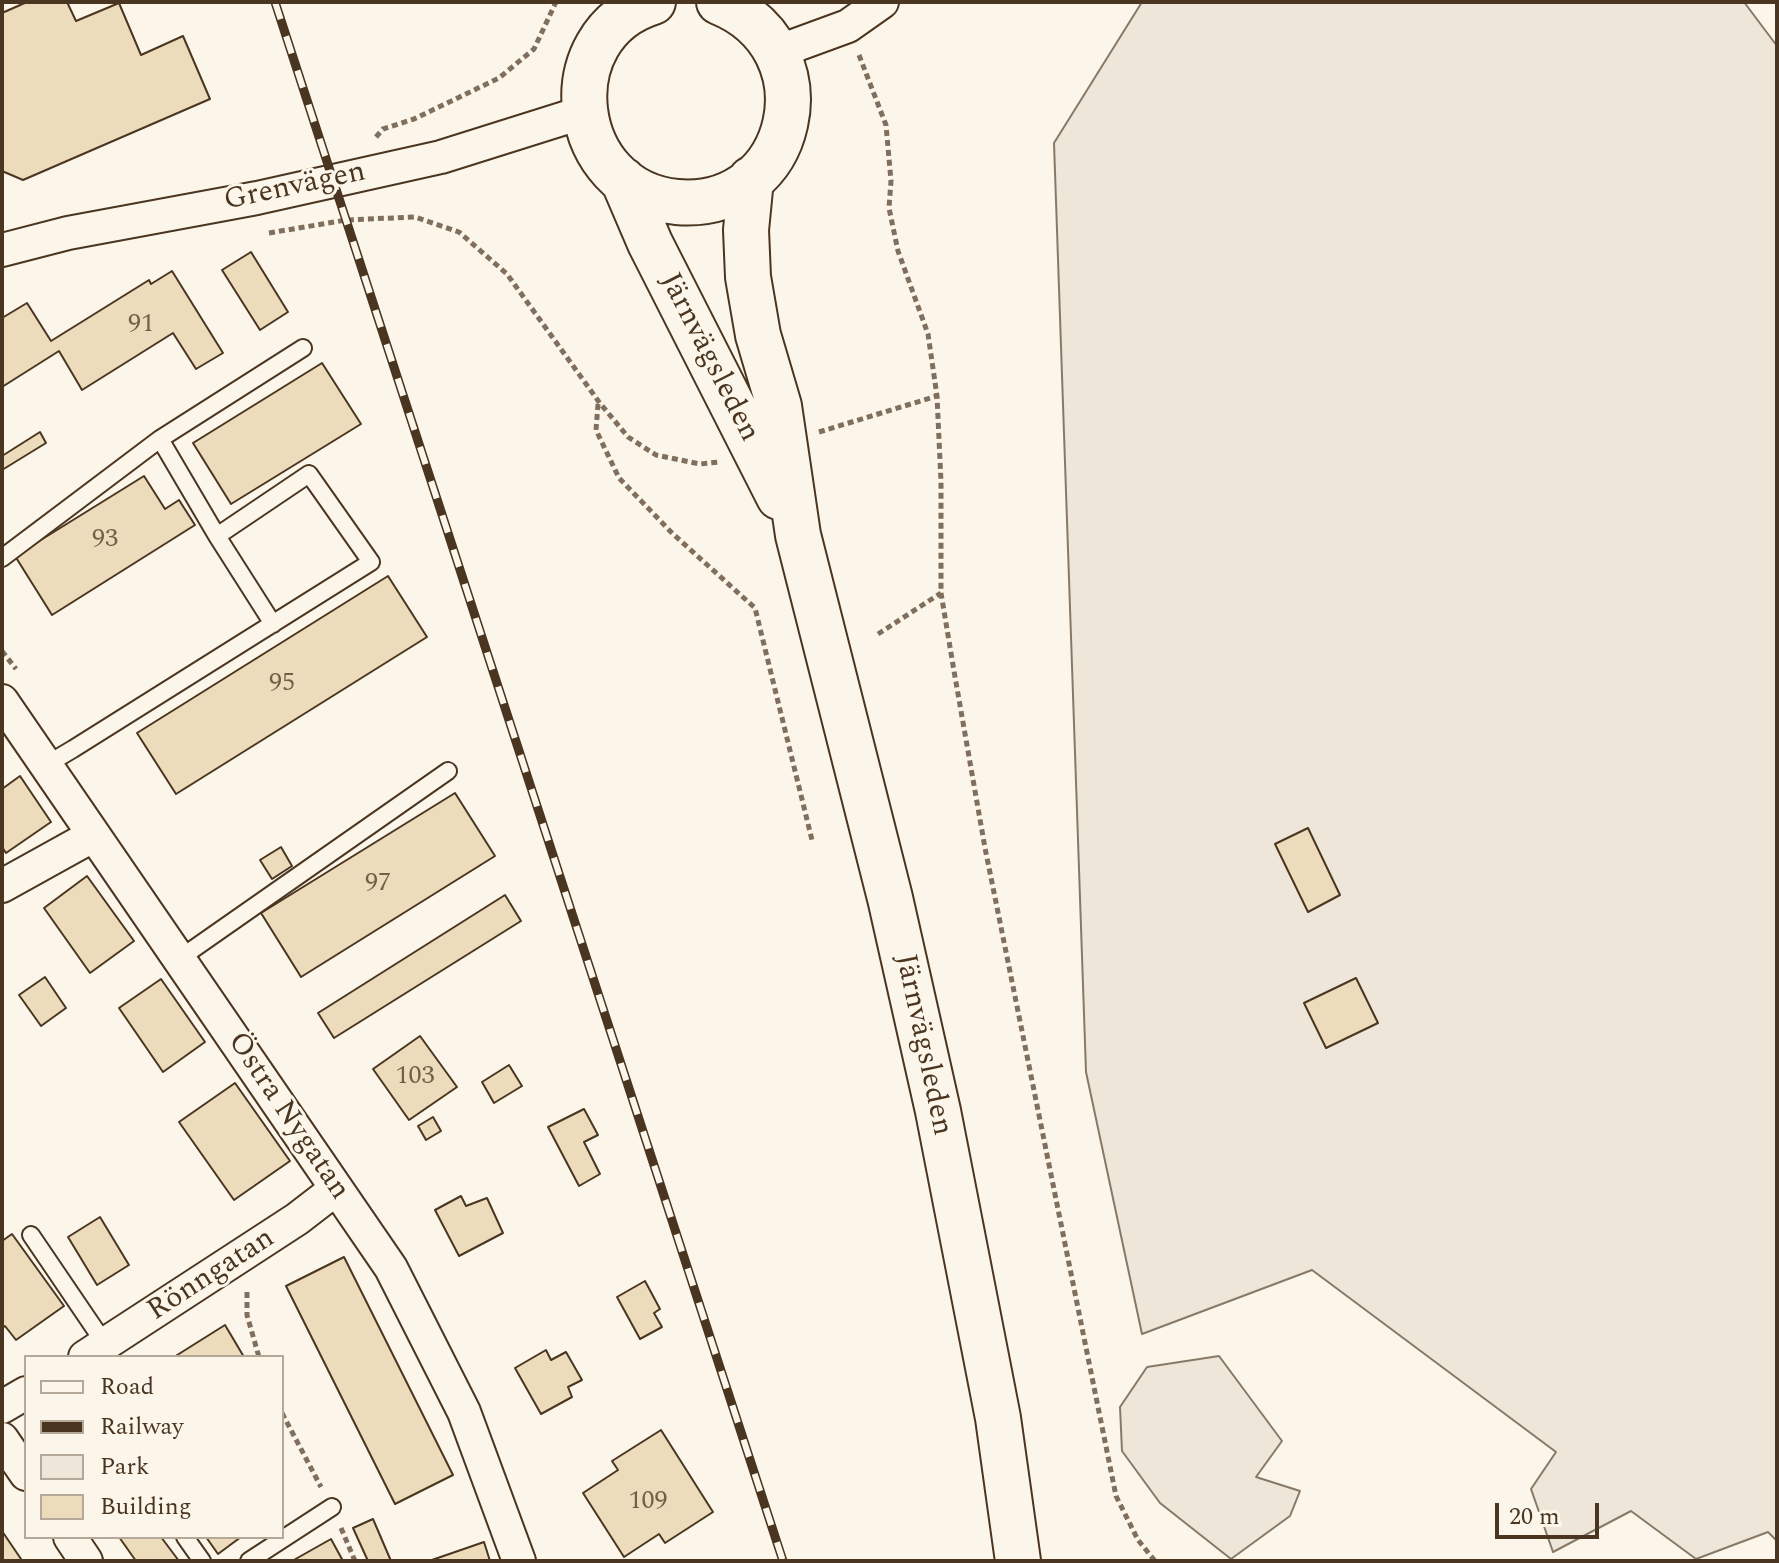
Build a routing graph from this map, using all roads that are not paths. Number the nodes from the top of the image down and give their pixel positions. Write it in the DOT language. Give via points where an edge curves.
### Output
graph roads {
  1 [pos="604,2"];
  2 [pos="653,2"];
  3 [pos="882,2"];
  4 [pos="727,4"];
  5 [pos="595,51"];
  6 [pos="777,52"];
  7 [pos="584,112"];
  8 [pos="751,179"];
  9 [pos="623,180"];
  10 [pos="2,250"];
  11 [pos="303,348"];
  12 [pos="160,439"];
  13 [pos="798,535"];
  14 [pos="217,536"];
  15 [pos="2,558"];
  16 [pos="273,624"];
  17 [pos="2,701"];
  18 [pos="46,765"];
  19 [pos="448,771"];
  20 [pos="94,835"];
  21 [pos="2,886"];
  22 [pos="179,959"];
  23 [pos="336,1189"];
  24 [pos="31,1235"];
  25 [pos="95,1351"];
  26 [pos="24,1394"];
  27 [pos="2,1407"];
  28 [pos="2,1439"];
  29 [pos="24,1471"];
  30 [pos="332,1507"];
  31 [pos="284,1538"];
  32 [pos="71,1539"];
  33 [pos="186,1539"];
  34 [pos="283,1539"];
  35 [pos="86,1561"];
  36 [pos="202,1561"];
  37 [pos="249,1561"];
  38 [pos="519,1561"];
  39 [pos="1018,1561"];
  1 -- 5 [label="main road"];
  2 -- 5 [label="main road" via="617,23"];
  3 -- 6 [label="street" via="848,26"];
  4 -- 6 [label="main road" via="751,19"];
  5 -- 7 [label="main road"];
  6 -- 8 [label="main road" via="785,71 788,111 777,148"];
  7 -- 9 [label="main road" via="600,157"];
  7 -- 10 [label="street, Grenvägen" via="441,157"];
  8 -- 9 [label="main road" via="716,198 677,202 639,191"];
  8 -- 13 [label="main road, Järnvägsleden" via="748,277 779,406"];
  9 -- 13 [label="main road, Järnvägsleden"];
  11 -- 12 [label="lane"];
  12 -- 14 [label="lane"];
  12 -- 15 [label="lane"];
  13 -- 39 [label="main road, Järnvägsleden" via="938,1111 998,1418"];
  14 -- 16 [label="lane"];
  14 -- 16 [label="lane" via="309,474 371,562"];
  16 -- 18 [label="lane"];
  17 -- 18 [label="street, Östra Nygatan"];
  18 -- 20 [label="street, Östra Nygatan"];
  19 -- 22 [label="lane"];
  20 -- 21 [label="street"];
  20 -- 22 [label="street, Östra Nygatan"];
  22 -- 23 [label="street, Östra Nygatan"];
  23 -- 25 [label="street, Rönngatan"];
  23 -- 38 [label="street, Östra Nygatan" via="391,1268 464,1412"];
  24 -- 25 [label="lane"];
  26 -- 27 [label="street"];
  28 -- 29 [label="street"];
  30 -- 31 [label="lane"];
  32 -- 35 [label="street"];
  33 -- 36 [label="lane"];
  34 -- 37 [label="lane"];
}
